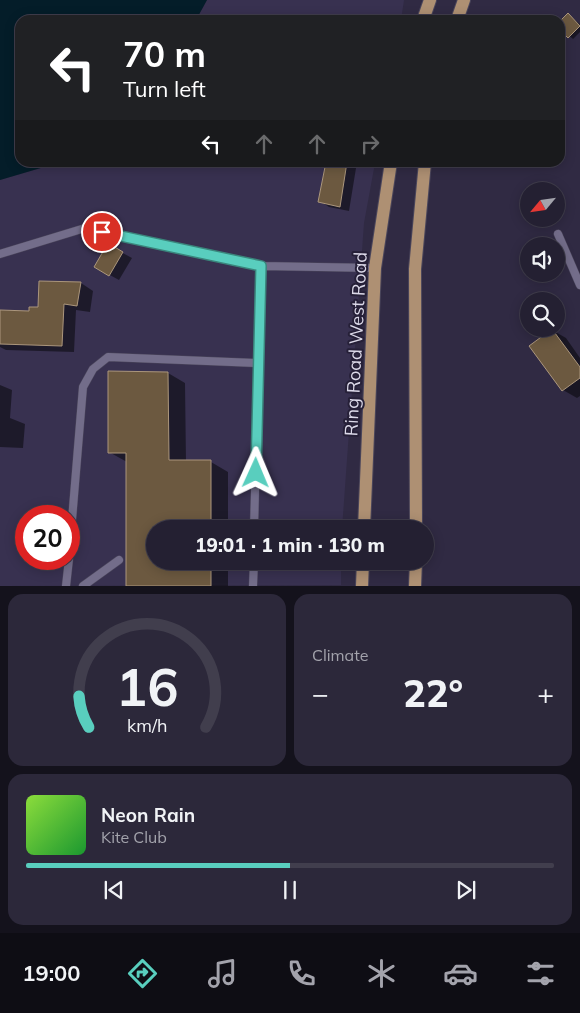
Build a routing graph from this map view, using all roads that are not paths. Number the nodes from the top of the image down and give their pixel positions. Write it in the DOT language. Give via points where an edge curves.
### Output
graph roads {
  1 [pos="430,0"];
  2 [pos="464,0"];
  3 [pos="425,15"];
  4 [pos="459,15"];
  5 [pos="390,167"];
  6 [pos="424,167"];
  7 [pos="558,234"];
  8 [pos="0,254"];
  9 [pos="261,266"];
  10 [pos="375,268"];
  11 [pos="580,285"];
  12 [pos="258,363"];
  13 [pos="73,505"];
  14 [pos="254,520"];
  15 [pos="364,520"];
  16 [pos="416,520"];
  17 [pos="119,560"];
  18 [pos="68,570"];
  19 [pos="254,570"];
  20 [pos="363,570"];
  21 [pos="416,570"];
  22 [pos="66,586"];
  23 [pos="83,586"];
  24 [pos="253,586"];
  25 [pos="362,586"];
  26 [pos="415,586"];
  1 -- 3 [label="main road"];
  2 -- 4 [label="main road"];
  5 -- 10 [label="main road, Ring Road West Road"];
  6 -- 16 [label="main road" via="415,269"];
  7 -- 11 [label="lane"];
  8 -- 9 [label="lane" via="85,228"];
  9 -- 10 [label="lane"];
  9 -- 12 [label="lane"];
  10 -- 15 [label="main road, Ring Road West Road"];
  12 -- 13 [label="lane" via="108,357 93,368 83,387"];
  12 -- 14 [label="lane"];
  17 -- 23 [label="lane"];
  18 -- 22 [label="lane"];
  19 -- 24 [label="lane"];
  20 -- 25 [label="main road"];
  21 -- 26 [label="main road"];
}
